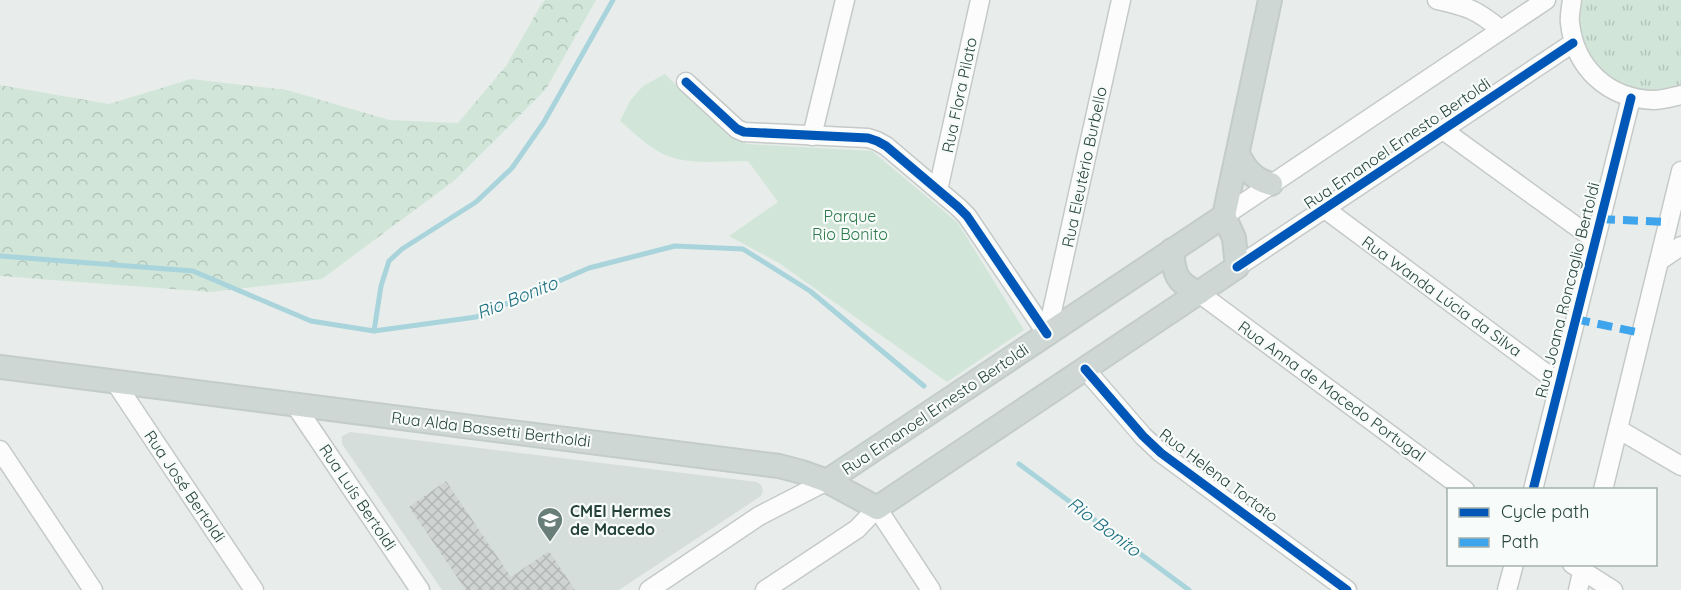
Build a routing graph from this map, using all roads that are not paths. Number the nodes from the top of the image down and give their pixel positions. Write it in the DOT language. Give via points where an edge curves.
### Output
graph roads {
  1 [pos="845,0"];
  2 [pos="980,0"];
  3 [pos="1121,0"];
  4 [pos="1270,0"];
  5 [pos="1437,0"];
  6 [pos="1546,0"];
  7 [pos="1572,0"];
  8 [pos="1501,30"];
  9 [pos="1573,43"];
  10 [pos="686,82"];
  11 [pos="1681,95"];
  12 [pos="1631,98"];
  13 [pos="1443,130"];
  14 [pos="812,136"];
  15 [pos="1238,154"];
  16 [pos="1681,171"];
  17 [pos="1271,184"];
  18 [pos="938,190"];
  19 [pos="1325,209"];
  20 [pos="1224,216"];
  21 [pos="1595,240"];
  22 [pos="1681,246"];
  23 [pos="1172,250"];
  24 [pos="1659,261"];
  25 [pos="1238,267"];
  26 [pos="1199,293"];
  27 [pos="1047,334"];
  28 [pos="0,367"];
  29 [pos="1085,369"];
  30 [pos="115,382"];
  31 [pos="1559,383"];
  32 [pos="295,405"];
  33 [pos="1618,429"];
  34 [pos="0,450"];
  35 [pos="1681,466"];
  36 [pos="827,481"];
  37 [pos="1465,488"];
  38 [pos="1533,488"];
  39 [pos="1603,488"];
  40 [pos="877,508"];
  41 [pos="1513,566"];
  42 [pos="1580,567"];
  43 [pos="93,590"];
  44 [pos="254,590"];
  45 [pos="420,590"];
  46 [pos="649,590"];
  47 [pos="765,590"];
  48 [pos="931,590"];
  49 [pos="1347,590"];
  50 [pos="1507,590"];
  51 [pos="1578,590"];
  52 [pos="1613,590"];
  1 -- 14 [label="street"];
  2 -- 18 [label="street, Rua Flora Pilato"];
  3 -- 27 [label="street, Rua Eleutério Burbello"];
  4 -- 15 [label="main road"];
  5 -- 8 [label="street" via="1474,9"];
  6 -- 8 [label="street, Rua Emanoel Ernesto Bertoldi"];
  7 -- 9 [label="street" via="1569,21"];
  8 -- 17 [label="street, Rua Emanoel Ernesto Bertoldi"];
  9 -- 12 [label="street" via="1586,67 1606,87"];
  9 -- 13 [label="street, Rua Emanoel Ernesto Bertoldi"];
  10 -- 14 [label="street" via="744,132"];
  11 -- 12 [label="street" via="1656,100"];
  12 -- 21 [label="street, Rua Joana Roncaglio Bertoldi"];
  13 -- 19 [label="street, Rua Emanoel Ernesto Bertoldi"];
  13 -- 21 [label="street"];
  14 -- 18 [label="street" via="877,141"];
  15 -- 17 [label="main road" via="1253,177"];
  15 -- 20 [label="main road"];
  16 -- 24 [label="street"];
  17 -- 20 [label="street, Rua Emanoel Ernesto Bertoldi"];
  18 -- 27 [label="street" via="975,226"];
  19 -- 25 [label="street, Rua Emanoel Ernesto Bertoldi"];
  19 -- 31 [label="street, Rua Wanda Lúcia da Silva"];
  20 -- 23 [label="main road, Rua Emanoel Ernesto Bertoldi"];
  20 -- 25 [label="main road" via="1234,238"];
  21 -- 31 [label="street, Rua Joana Roncaglio Bertoldi"];
  22 -- 24 [label="street"];
  23 -- 26 [label="main road" via="1175,274 1181,283"];
  23 -- 27 [label="main road, Rua Emanoel Ernesto Bertoldi"];
  24 -- 33 [label="street"];
  25 -- 26 [label="main road, Rua Emanoel Ernesto Bertoldi"];
  26 -- 29 [label="main road, Rua Emanoel Ernesto Bertoldi"];
  26 -- 37 [label="street, Rua Anna de Macedo Portugal"];
  27 -- 36 [label="main road, Rua Emanoel Ernesto Bertoldi"];
  28 -- 30 [label="main road, Rua Alda Bassetti Bertholdi"];
  29 -- 40 [label="main road, Rua Emanoel Ernesto Bertoldi"];
  29 -- 49 [label="street, Rua Helena Tortato" via="1161,453"];
  30 -- 32 [label="main road, Rua Alda Bassetti Bertholdi"];
  30 -- 44 [label="street, Rua José Bertoldi"];
  31 -- 38 [label="street, Rua Joana Roncaglio Bertoldi"];
  32 -- 36 [label="main road, Rua Alda Bassetti Bertholdi" via="779,466"];
  32 -- 45 [label="street, Rua Luís Bertoldi"];
  33 -- 35 [label="street"];
  33 -- 39 [label="street"];
  34 -- 43 [label="street"];
  36 -- 40 [label="main road, Rua Alda Bassetti Bertholdi"];
  36 -- 46 [label="street, Rua Emanoel Ernesto Bertoldi" via="759,516"];
  40 -- 47 [label="street, Rua Emanoel Ernesto Bertoldi" via="857,529"];
  40 -- 48 [label="street, Rua Alda Bassetti Bertholdi"];
  41 -- 50 [label="street"];
  42 -- 51 [label="street"];
  42 -- 52 [label="street"];
}
